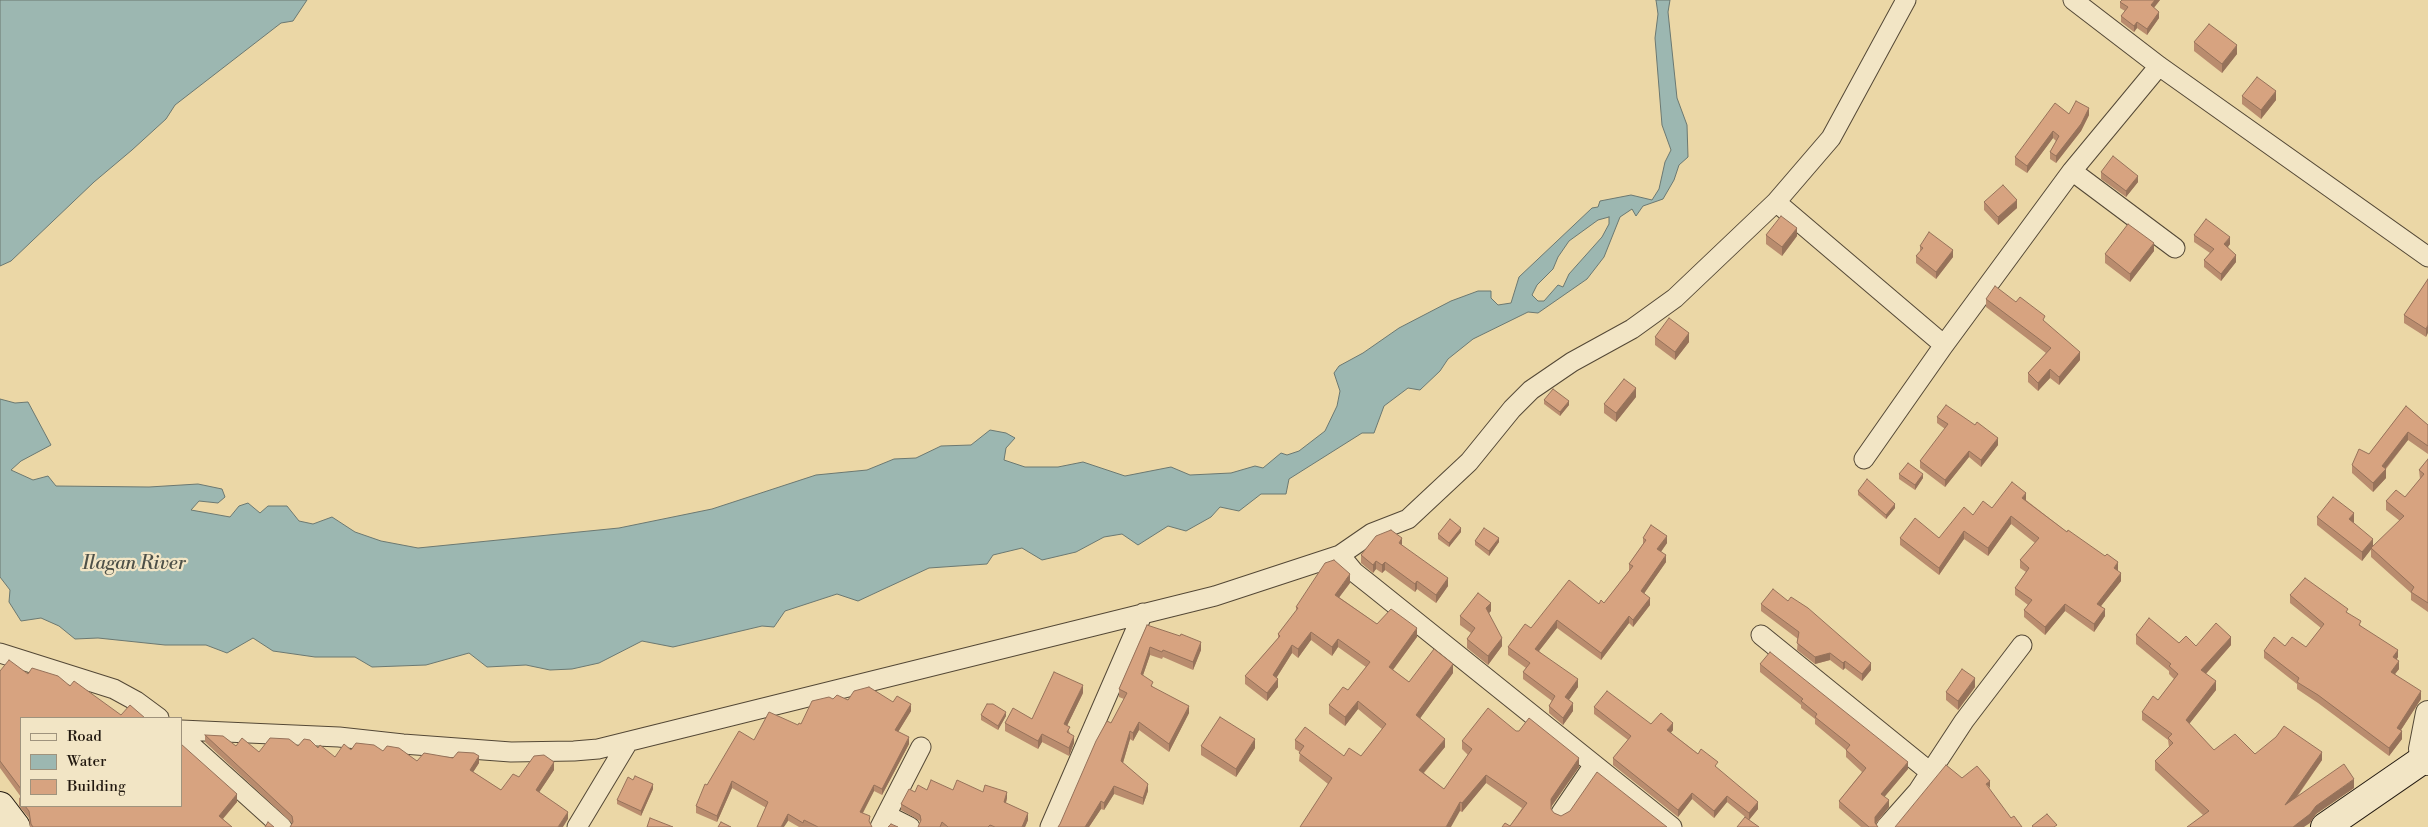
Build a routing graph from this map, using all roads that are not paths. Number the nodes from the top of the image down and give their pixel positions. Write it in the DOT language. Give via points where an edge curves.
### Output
graph roads {
  1 [pos="1906,0"];
  2 [pos="2073,0"];
  3 [pos="2159,66"];
  4 [pos="2072,172"];
  5 [pos="1776,202"];
  6 [pos="2175,248"];
  7 [pos="2428,258"];
  8 [pos="1944,345"];
  9 [pos="1864,459"];
  10 [pos="1340,555"];
  11 [pos="1143,613"];
  12 [pos="1761,635"];
  13 [pos="2022,645"];
  14 [pos="0,653"];
  15 [pos="2428,714"];
  16 [pos="158,717"];
  17 [pos="182,730"];
  18 [pos="182,737"];
  19 [pos="628,742"];
  20 [pos="921,747"];
  21 [pos="2427,762"];
  22 [pos="1593,766"];
  23 [pos="1930,772"];
  24 [pos="0,806"];
  25 [pos="1561,813"];
  26 [pos="883,821"];
  27 [pos="16,827"];
  28 [pos="282,827"];
  29 [pos="577,827"];
  30 [pos="910,827"];
  31 [pos="1050,827"];
  32 [pos="1672,827"];
  33 [pos="1886,827"];
  34 [pos="2325,827"];
  35 [pos="2350,827"];
  1 -- 5 [label="street" via="1831,138"];
  2 -- 3 [label="street"];
  3 -- 4 [label="street"];
  3 -- 7 [label="street"];
  4 -- 6 [label="street"];
  4 -- 8 [label="street"];
  5 -- 8 [label="street"];
  5 -- 10 [label="street" via="1675,298 1632,329 1572,362 1531,390 1468,462 1408,519 1372,533"];
  8 -- 9 [label="street"];
  10 -- 11 [label="street" via="1215,596"];
  10 -- 22 [label="street" via="1360,577"];
  11 -- 19 [label="street"];
  11 -- 31 [label="street"];
  12 -- 23 [label="street"];
  13 -- 23 [label="street"];
  14 -- 16 [label="street" via="114,689"];
  15 -- 21 [label="street" via="2421,749"];
  17 -- 19 [label="street" via="338,737 511,752 574,751"];
  18 -- 28 [label="street"];
  19 -- 29 [label="street"];
  20 -- 26 [label="street"];
  21 -- 34 [label="main road"];
  21 -- 35 [label="main road" via="2407,783"];
  22 -- 25 [label="street"];
  22 -- 32 [label="street"];
  23 -- 33 [label="street"];
  24 -- 27 [label="main road"];
  26 -- 30 [label="street"];
}
